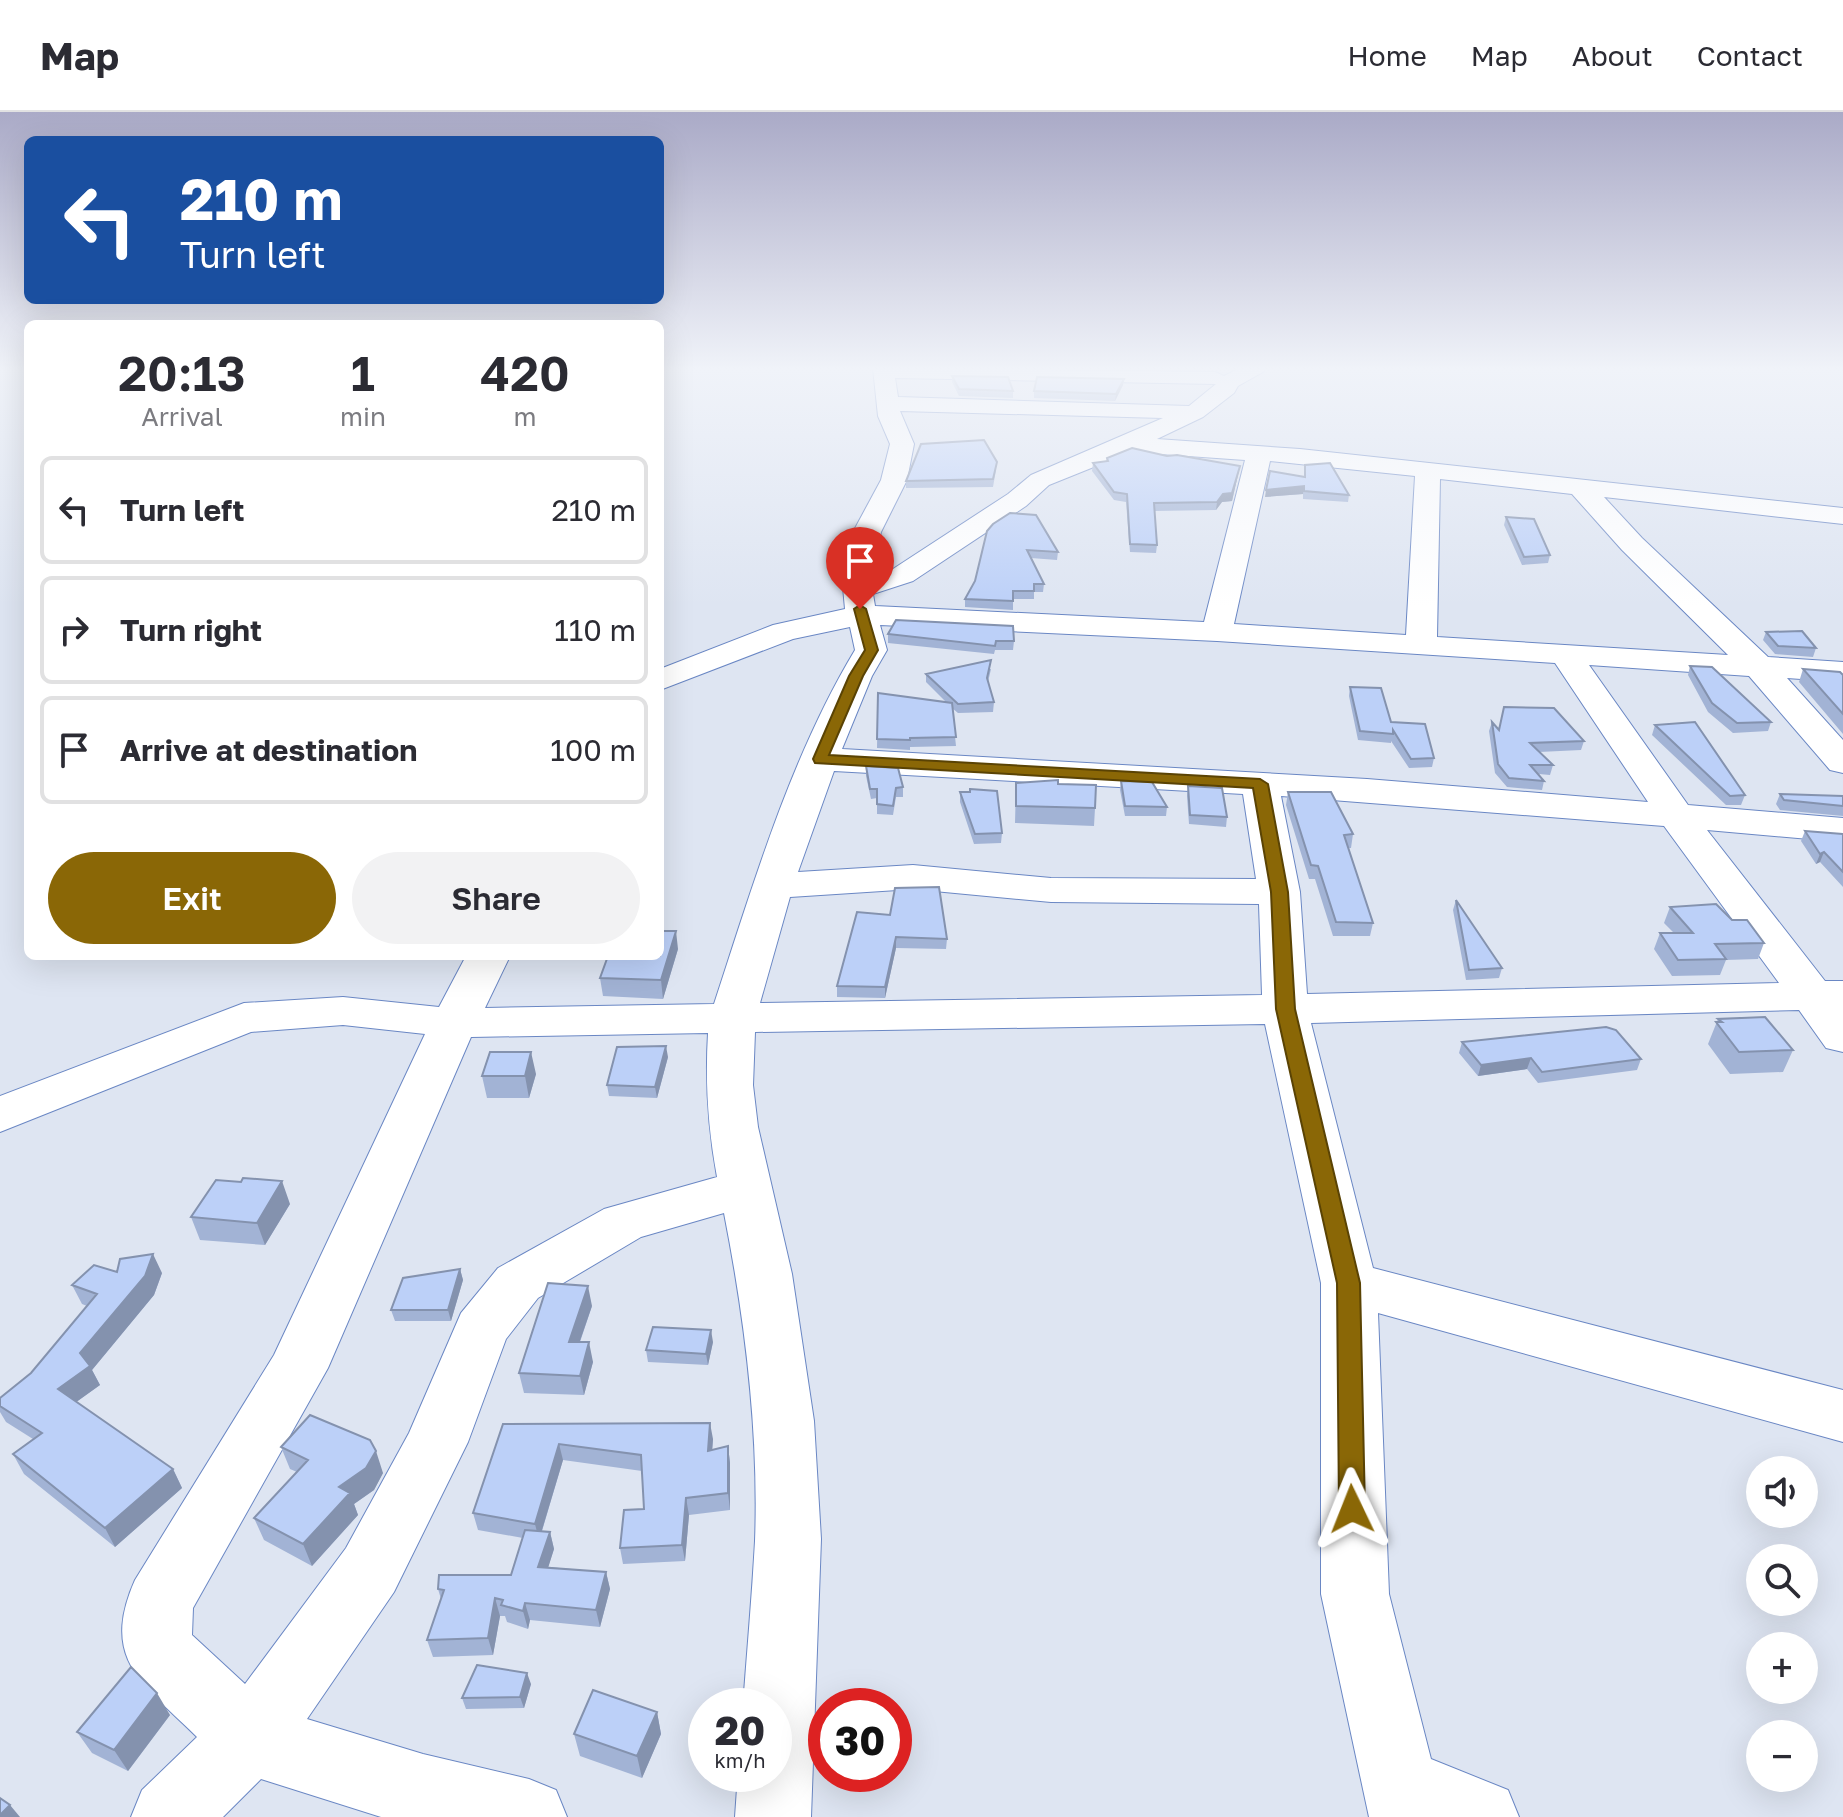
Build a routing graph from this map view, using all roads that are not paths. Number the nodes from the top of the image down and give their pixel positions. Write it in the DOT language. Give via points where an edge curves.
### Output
graph roads {
  1 [pos="902,448"];
  2 [pos="1117,448"];
  3 [pos="1173,448"];
  4 [pos="1259,454"];
  5 [pos="1428,470"];
  6 [pos="1579,486"];
  7 [pos="1843,516"];
  8 [pos="860,602"];
  9 [pos="1217,632"];
  10 [pos="1421,646"];
  11 [pos="1565,654"];
  12 [pos="1758,666"];
  13 [pos="1843,672"];
  14 [pos="664,679"];
  15 [pos="820,759"];
  16 [pos="1843,762"];
  17 [pos="1260,784"];
  18 [pos="1677,817"];
  19 [pos="1843,830"];
  20 [pos="773,886"];
  21 [pos="1279,892"];
  22 [pos="486,960"];
  23 [pos="1827,996"];
  24 [pos="1285,1009"];
  25 [pos="732,1020"];
  26 [pos="454,1023"];
  27 [pos="1843,1037"];
  28 [pos="0,1115"];
  29 [pos="745,1188"];
  30 [pos="1349,1283"];
  31 [pos="1843,1416"];
  32 [pos="250,1738"];
  33 [pos="1403,1800"];
  34 [pos="769,1816"];
  35 [pos="169,1817"];
  36 [pos="529,1817"];
  37 [pos="1481,1817"];
  1 -- 8 [label="street" via="894,480 867,532"];
  2 -- 8 [label="street" via="1040,480"];
  3 -- 4 [label="street"];
  4 -- 5 [label="street"];
  4 -- 9 [label="street"];
  5 -- 6 [label="street"];
  5 -- 10 [label="street"];
  6 -- 7 [label="street"];
  6 -- 12 [label="street"];
  8 -- 9 [label="street"];
  8 -- 14 [label="street"];
  8 -- 15 [label="street" via="871,650"];
  9 -- 10 [label="street"];
  10 -- 11 [label="street"];
  11 -- 12 [label="street"];
  11 -- 18 [label="street"];
  12 -- 13 [label="street"];
  12 -- 16 [label="street"];
  15 -- 17 [label="street"];
  15 -- 20 [label="street"];
  17 -- 18 [label="street"];
  17 -- 21 [label="street"];
  18 -- 19 [label="street"];
  18 -- 23 [label="street"];
  20 -- 21 [label="street" via="913,877 1051,890"];
  20 -- 25 [label="street"];
  21 -- 24 [label="street"];
  22 -- 26 [label="street"];
  23 -- 24 [label="street"];
  23 -- 27 [label="street"];
  24 -- 25 [label="street"];
  24 -- 30 [label="street"];
  25 -- 26 [label="street"];
  25 -- 29 [label="street" via="729,1085"];
  26 -- 28 [label="street" via="343,1011 244,1018"];
  26 -- 32 [label="street" via="298,1368 159,1603 157,1649"];
  29 -- 32 [label="street" via="623,1223 518,1283 481,1329 437,1442 370,1570"];
  29 -- 34 [label="street" via="774,1339 786,1477 785,1640"];
  30 -- 31 [label="street"];
  30 -- 33 [label="street" via="1355,1594"];
  32 -- 35 [label="street"];
  32 -- 36 [label="street" via="340,1768"];
  33 -- 37 [label="street"];
}
